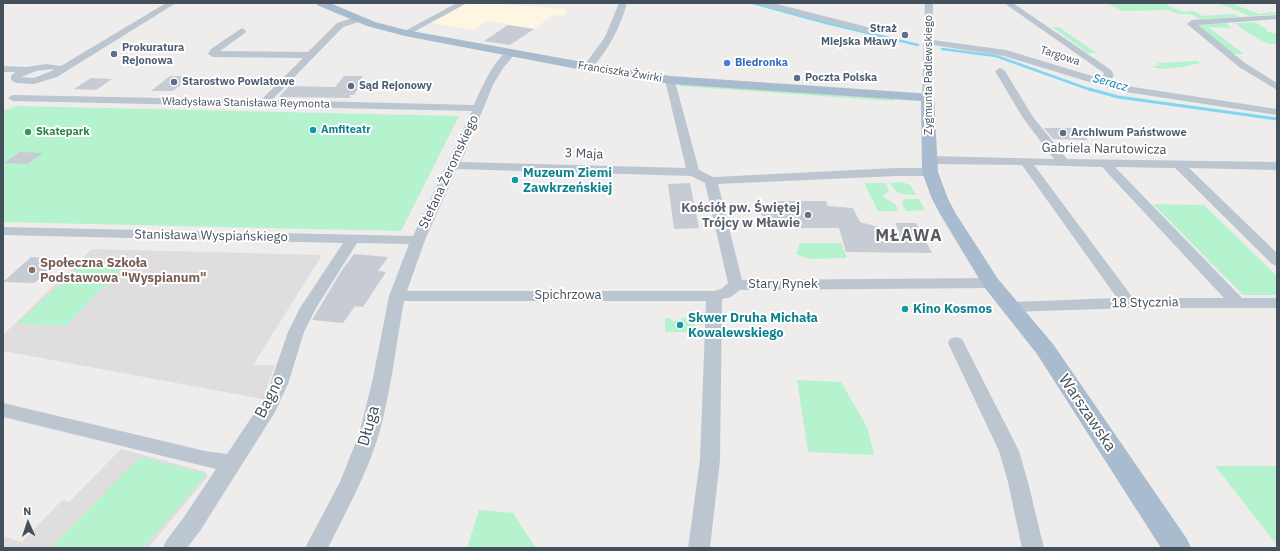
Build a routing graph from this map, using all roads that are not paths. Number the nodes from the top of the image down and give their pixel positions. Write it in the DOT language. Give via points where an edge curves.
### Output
graph roads {
  1 [pos="164,3"];
  2 [pos="172,3"];
  3 [pos="463,3"];
  4 [pos="623,3"];
  5 [pos="764,3"];
  6 [pos="929,3"];
  7 [pos="1008,3"];
  8 [pos="327,4"];
  9 [pos="1277,17"];
  10 [pos="359,19"];
  11 [pos="242,31"];
  12 [pos="872,31"];
  13 [pos="405,33"];
  14 [pos="929,42"];
  15 [pos="511,53"];
  16 [pos="310,55"];
  17 [pos="47,66"];
  18 [pos="588,67"];
  19 [pos="3,69"];
  20 [pos="29,70"];
  21 [pos="60,71"];
  22 [pos="1000,71"];
  23 [pos="3,73"];
  24 [pos="18,78"];
  25 [pos="1263,78"];
  26 [pos="1277,78"];
  27 [pos="44,79"];
  28 [pos="670,80"];
  29 [pos="1104,84"];
  30 [pos="1277,87"];
  31 [pos="11,98"];
  32 [pos="927,98"];
  33 [pos="264,103"];
  34 [pos="3,105"];
  35 [pos="479,108"];
  36 [pos="1277,112"];
  37 [pos="1025,161"];
  38 [pos="1063,162"];
  39 [pos="1105,163"];
  40 [pos="1178,164"];
  41 [pos="453,165"];
  42 [pos="1277,166"];
  43 [pos="931,171"];
  44 [pos="693,172"];
  45 [pos="711,181"];
  46 [pos="3,231"];
  47 [pos="352,239"];
  48 [pos="418,240"];
  49 [pos="1277,261"];
  50 [pos="991,283"];
  51 [pos="736,285"];
  52 [pos="397,296"];
  53 [pos="714,296"];
  54 [pos="1129,303"];
  55 [pos="1238,303"];
  56 [pos="1277,303"];
  57 [pos="1012,308"];
  58 [pos="956,343"];
  59 [pos="3,410"];
  60 [pos="231,463"];
  61 [pos="174,548"];
  62 [pos="316,548"];
  63 [pos="699,548"];
  64 [pos="1033,548"];
  65 [pos="1177,548"];
  1 -- 17 [label="street" via="64,61"];
  2 -- 21 [label="street"];
  3 -- 13 [label="street"];
  4 -- 18 [label="street" via="607,45"];
  5 -- 12 [label="street"];
  6 -- 14 [label="street, Zygmunta Padlewskiego"];
  7 -- 29 [label="street" via="1108,72 1108,79"];
  8 -- 10 [label="main road, Franciszka Żwirki"];
  9 -- 25 [label="street" via="1190,24"];
  10 -- 13 [label="main road, Franciszka Żwirki"];
  10 -- 16 [label="street" via="340,26"];
  11 -- 16 [label="street" via="213,54"];
  13 -- 15 [label="main road, Franciszka Żwirki"];
  14 -- 29 [label="street, Targowa" via="972,46 1006,53"];
  14 -- 32 [label="street, Zygmunta Padlewskiego"];
  15 -- 18 [label="main road, Franciszka Żwirki"];
  15 -- 35 [label="street, Stefana Żeromskiego" via="502,60"];
  16 -- 33 [label="street"];
  17 -- 20 [label="street"];
  17 -- 21 [label="street" via="57,67"];
  18 -- 28 [label="main road, Franciszka Żwirki"];
  19 -- 20 [label="street"];
  20 -- 24 [label="street"];
  21 -- 27 [label="street"];
  22 -- 38 [label="street" via="1028,118"];
  23 -- 24 [label="street"];
  24 -- 27 [label="street" via="34,81"];
  24 -- 31 [label="street" via="23,84"];
  25 -- 26 [label="street"];
  25 -- 30 [label="street"];
  27 -- 31 [label="street"];
  28 -- 32 [label="main road, Franciszka Żwirki"];
  28 -- 44 [label="street"];
  29 -- 36 [label="street, Targowa"];
  31 -- 33 [label="street, Władysława Stanisława Reymonta"];
  31 -- 34 [label="street"];
  32 -- 43 [label="main road, Zygmunta Padlewskiego"];
  33 -- 35 [label="street, Władysława Stanisława Reymonta"];
  35 -- 41 [label="street, Stefana Żeromskiego"];
  37 -- 38 [label="street, Gabriela Narutowicza"];
  37 -- 43 [label="street, Gabriela Narutowicza"];
  37 -- 54 [label="street"];
  38 -- 39 [label="street, Gabriela Narutowicza"];
  39 -- 40 [label="street, Gabriela Narutowicza"];
  39 -- 55 [label="street"];
  40 -- 42 [label="street, Gabriela Narutowicza"];
  40 -- 49 [label="street"];
  41 -- 44 [label="street, 3 Maja"];
  41 -- 48 [label="street, Stefana Żeromskiego"];
  43 -- 45 [label="street"];
  43 -- 50 [label="main road" via="948,214"];
  44 -- 45 [label="street, 3 Maja"];
  45 -- 51 [label="street, Stary Rynek"];
  46 -- 47 [label="street, Stanisława Wyspiańskiego"];
  47 -- 48 [label="street, Stanisława Wyspiańskiego"];
  47 -- 60 [label="street, Bagno" via="308,308 296,332 279,384 268,407"];
  48 -- 52 [label="street, Stefana Żeromskiego"];
  50 -- 51 [label="street, Stary Rynek"];
  50 -- 57 [label="main road, Warszawska"];
  51 -- 53 [label="street, Spichrzowa" via="726,293"];
  52 -- 53 [label="street, Spichrzowa"];
  52 -- 62 [label="street, Długa" via="369,434 349,485"];
  53 -- 63 [label="street" via="710,460"];
  54 -- 55 [label="street, 18 Stycznia"];
  54 -- 57 [label="street, 18 Stycznia"];
  55 -- 56 [label="street, 18 Stycznia"];
  57 -- 65 [label="main road, Warszawska" via="1045,349"];
  58 -- 64 [label="street" via="1009,450"];
  59 -- 60 [label="street"];
  60 -- 61 [label="street, Bagno"];
}
